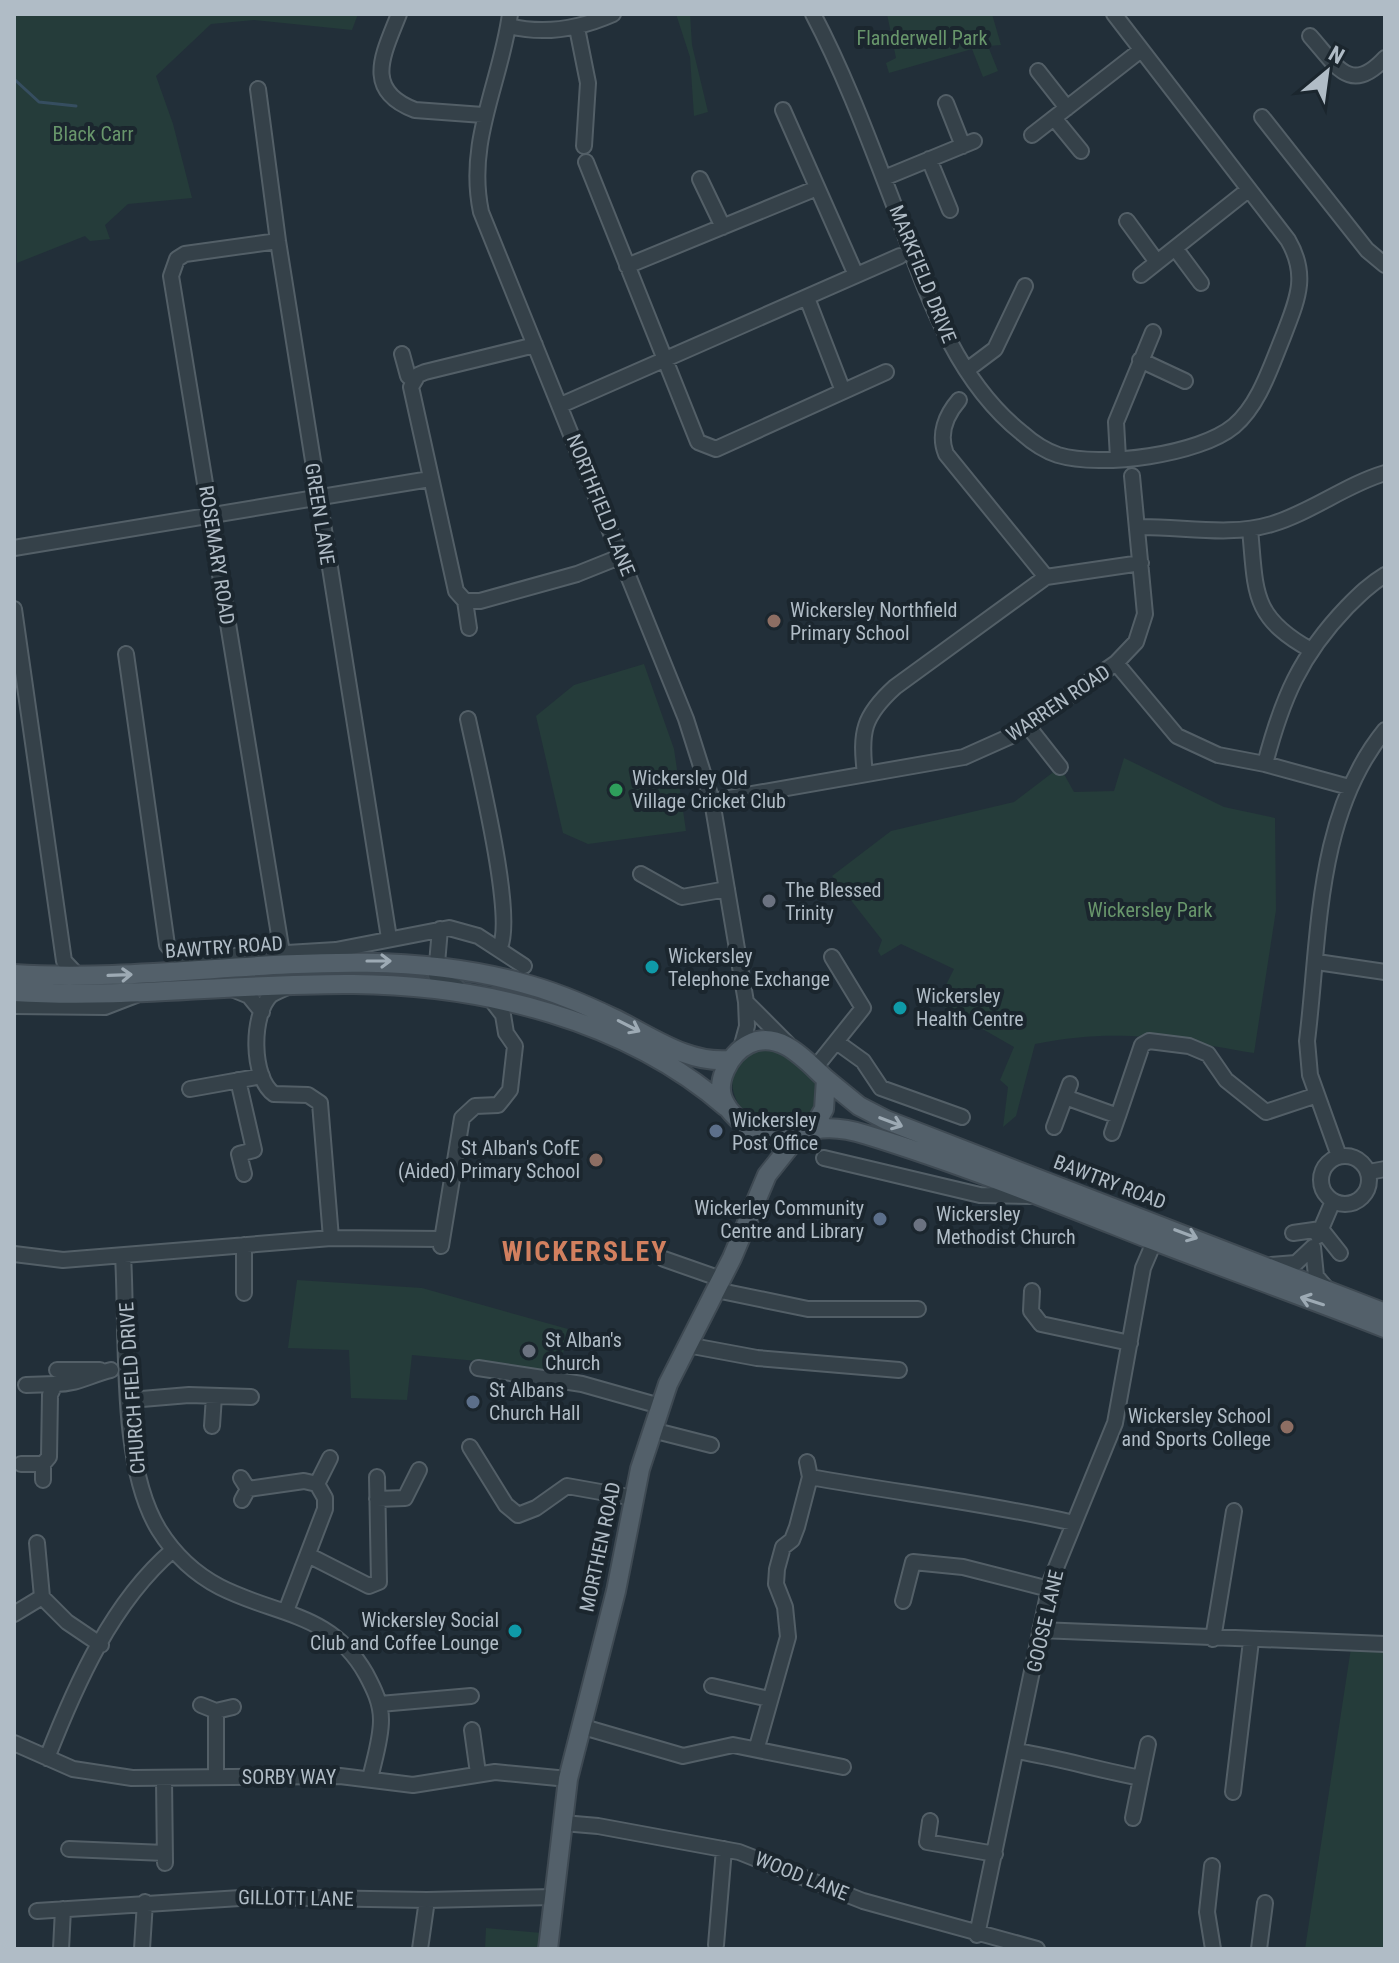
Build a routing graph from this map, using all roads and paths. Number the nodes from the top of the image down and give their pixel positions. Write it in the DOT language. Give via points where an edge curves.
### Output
graph roads {
  1 [pos="399,14"];
  2 [pos="613,14"];
  3 [pos="813,14"];
  4 [pos="1114,14"];
  5 [pos="509,20"];
  6 [pos="577,28"];
  7 [pos="1310,36"];
  8 [pos="1141,50"];
  9 [pos="1385,58"];
  10 [pos="1038,71"];
  11 [pos="258,89"];
  12 [pos="946,103"];
  13 [pos="1067,108"];
  14 [pos="783,110"];
  15 [pos="483,115"];
  16 [pos="1262,117"];
  17 [pos="1054,118"];
  18 [pos="1032,135"];
  19 [pos="584,146"];
  20 [pos="1081,151"];
  21 [pos="929,159"];
  22 [pos="586,162"];
  23 [pos="884,178"];
  24 [pos="700,179"];
  25 [pos="817,188"];
  26 [pos="1248,190"];
  27 [pos="950,210"];
  28 [pos="1127,221"];
  29 [pos="723,227"];
  30 [pos="278,241"];
  31 [pos="1175,248"];
  32 [pos="900,256"];
  33 [pos="1157,262"];
  34 [pos="1385,265"];
  35 [pos="627,266"];
  36 [pos="856,275"];
  37 [pos="1141,275"];
  38 [pos="1201,283"];
  39 [pos="1025,286"];
  40 [pos="807,298"];
  41 [pos="1153,332"];
  42 [pos="535,345"];
  43 [pos="402,354"];
  44 [pos="664,360"];
  45 [pos="1140,360"];
  46 [pos="967,370"];
  47 [pos="886,372"];
  48 [pos="413,380"];
  49 [pos="1185,381"];
  50 [pos="843,391"];
  51 [pos="959,400"];
  52 [pos="561,405"];
  53 [pos="1118,458"];
  54 [pos="1385,473"];
  55 [pos="1132,476"];
  56 [pos="430,479"];
  57 [pos="318,500"];
  58 [pos="211,517"];
  59 [pos="1137,527"];
  60 [pos="1250,529"];
  61 [pos="14,548"];
  62 [pos="622,556"];
  63 [pos="1141,563"];
  64 [pos="1385,575"];
  65 [pos="1046,577"];
  66 [pos="465,601"];
  67 [pos="14,609"];
  68 [pos="469,628"];
  69 [pos="1311,650"];
  70 [pos="126,654"];
  71 [pos="1116,663"];
  72 [pos="468,719"];
  73 [pos="1027,725"];
  74 [pos="1385,730"];
  75 [pos="1265,764"];
  76 [pos="1060,767"];
  77 [pos="865,774"];
  78 [pos="1349,787"];
  79 [pos="712,801"];
  80 [pos="641,874"];
  81 [pos="727,889"];
  82 [pos="440,929"];
  83 [pos="389,938"];
  84 [pos="441,946"];
  85 [pos="499,949"];
  86 [pos="63,953"];
  87 [pos="282,953"];
  88 [pos="832,957"];
  89 [pos="1317,962"];
  90 [pos="436,966"];
  91 [pos="524,966"];
  92 [pos="456,969"];
  93 [pos="1385,972"];
  94 [pos="14,974"];
  95 [pos="39,976"];
  96 [pos="79,977"];
  97 [pos="290,986"];
  98 [pos="230,988"];
  99 [pos="14,992"];
  100 [pos="140,993"];
  101 [pos="487,997"];
  102 [pos="746,1002"];
  103 [pos="14,1006"];
  104 [pos="538,1010"];
  105 [pos="262,1012"];
  106 [pos="506,1022"];
  107 [pos="838,1043"];
  108 [pos="791,1048"];
  109 [pos="736,1054"];
  110 [pos="820,1074"];
  111 [pos="262,1076"];
  112 [pos="238,1080"];
  113 [pos="190,1089"];
  114 [pos="1317,1095"];
  115 [pos="726,1107"];
  116 [pos="1118,1116"];
  117 [pos="962,1117"];
  118 [pos="1054,1127"];
  119 [pos="812,1130"];
  120 [pos="756,1133"];
  121 [pos="1112,1133"];
  122 [pos="795,1140"];
  123 [pos="1339,1156"];
  124 [pos="824,1158"];
  125 [pos="951,1164"];
  126 [pos="1385,1169"];
  127 [pos="1369,1172"];
  128 [pos="244,1174"];
  129 [pos="767,1175"];
  130 [pos="944,1185"];
  131 [pos="1041,1196"];
  132 [pos="1333,1201"];
  133 [pos="1137,1225"];
  134 [pos="1321,1229"];
  135 [pos="1289,1237"];
  136 [pos="331,1238"];
  137 [pos="1157,1242"];
  138 [pos="244,1245"];
  139 [pos="1313,1247"];
  140 [pos="14,1254"];
  141 [pos="123,1256"];
  142 [pos="664,1259"];
  143 [pos="1340,1259"];
  144 [pos="1267,1265"];
  145 [pos="1143,1268"];
  146 [pos="718,1285"];
  147 [pos="1328,1290"];
  148 [pos="1032,1291"];
  149 [pos="244,1293"];
  150 [pos="918,1309"];
  151 [pos="1385,1313"];
  152 [pos="1385,1328"];
  153 [pos="1130,1343"];
  154 [pos="687,1345"];
  155 [pos="478,1368"];
  156 [pos="899,1370"];
  157 [pos="128,1371"];
  158 [pos="56,1377"];
  159 [pos="26,1385"];
  160 [pos="214,1396"];
  161 [pos="251,1397"];
  162 [pos="130,1400"];
  163 [pos="660,1406"];
  164 [pos="212,1426"];
  165 [pos="652,1430"];
  166 [pos="711,1445"];
  167 [pos="470,1447"];
  168 [pos="330,1458"];
  169 [pos="21,1464"];
  170 [pos="43,1464"];
  171 [pos="419,1470"];
  172 [pos="377,1477"];
  173 [pos="43,1480"];
  174 [pos="317,1484"];
  175 [pos="244,1489"];
  176 [pos="634,1498"];
  177 [pos="377,1499"];
  178 [pos="1234,1511"];
  179 [pos="1074,1523"];
  180 [pos="37,1543"];
  181 [pos="173,1550"];
  182 [pos="308,1555"];
  183 [pos="1049,1589"];
  184 [pos="42,1597"];
  185 [pos="903,1601"];
  186 [pos="286,1611"];
  187 [pos="14,1614"];
  188 [pos="1040,1630"];
  189 [pos="1213,1639"];
  190 [pos="1251,1641"];
  191 [pos="1385,1644"];
  192 [pos="101,1645"];
  193 [pos="712,1686"];
  194 [pos="471,1696"];
  195 [pos="769,1699"];
  196 [pos="380,1704"];
  197 [pos="201,1705"];
  198 [pos="233,1707"];
  199 [pos="216,1711"];
  200 [pos="580,1726"];
  201 [pos="472,1730"];
  202 [pos="14,1743"];
  203 [pos="1148,1744"];
  204 [pos="757,1747"];
  205 [pos="1016,1751"];
  206 [pos="47,1758"];
  207 [pos="843,1767"];
  208 [pos="478,1773"];
  209 [pos="216,1777"];
  210 [pos="1141,1778"];
  211 [pos="164,1779"];
  212 [pos="370,1779"];
  213 [pos="568,1779"];
  214 [pos="1233,1792"];
  215 [pos="1133,1818"];
  216 [pos="930,1821"];
  217 [pos="563,1823"];
  218 [pos="69,1849"];
  219 [pos="724,1849"];
  220 [pos="995,1854"];
  221 [pos="1212,1866"];
  222 [pos="554,1897"];
  223 [pos="427,1900"];
  224 [pos="145,1902"];
  225 [pos="1265,1903"];
  226 [pos="63,1909"];
  227 [pos="37,1911"];
  228 [pos="977,1935"];
  229 [pos="716,1945"];
  230 [pos="61,1949"];
  231 [pos="142,1949"];
  232 [pos="420,1949"];
  233 [pos="548,1949"];
  234 [pos="1037,1949"];
  235 [pos="1213,1949"];
  236 [pos="1259,1949"];
  1 -- 15 [label="street" via="380,67 385,87 415,110"];
  2 -- 6 [label="street"];
  3 -- 23 [label="street, MARKFIELD DRIVE"];
  4 -- 8 [label="street, MARKFIELD DRIVE"];
  5 -- 6 [label="street" via="542,31"];
  5 -- 15 [label="street, NORTHFIELD LANE"];
  6 -- 19 [label="street" via="588,83"];
  7 -- 9 [label="street" via="1344,74 1362,77"];
  8 -- 13 [label="street"];
  8 -- 26 [label="street, MARKFIELD DRIVE"];
  10 -- 13 [label="street"];
  11 -- 30 [label="street, GREEN LANE"];
  12 -- 21 [label="street" via="969,143"];
  13 -- 17 [label="street"];
  14 -- 25 [label="street"];
  15 -- 42 [label="street, NORTHFIELD LANE" via="476,166 481,212"];
  16 -- 34 [label="street" via="1367,250"];
  17 -- 18 [label="street"];
  17 -- 20 [label="street"];
  21 -- 23 [label="street"];
  21 -- 27 [label="street"];
  22 -- 35 [label="street"];
  23 -- 46 [label="street, MARKFIELD DRIVE" via="945,335"];
  24 -- 29 [label="street"];
  25 -- 29 [label="street"];
  25 -- 36 [label="street"];
  26 -- 31 [label="street"];
  26 -- 53 [label="street, MARKFIELD DRIVE" via="1288,240 1302,280 1256,396 1234,426 1214,439 1193,448"];
  28 -- 33 [label="street"];
  29 -- 35 [label="street"];
  30 -- 57 [label="street, GREEN LANE"];
  30 -- 58 [label="street, ROSEMARY ROAD" via="193,252 173,267"];
  31 -- 33 [label="street"];
  31 -- 38 [label="street"];
  32 -- 36 [label="street"];
  33 -- 37 [label="street"];
  35 -- 44 [label="street"];
  36 -- 40 [label="street"];
  39 -- 46 [label="street" via="995,349"];
  40 -- 44 [label="street"];
  40 -- 50 [label="street"];
  41 -- 45 [label="street"];
  42 -- 48 [label="street" via="425,372"];
  42 -- 52 [label="street, NORTHFIELD LANE"];
  43 -- 48 [label="street"];
  44 -- 50 [label="street" via="694,436 705,448 716,449"];
  44 -- 52 [label="street"];
  45 -- 49 [label="street"];
  45 -- 53 [label="street" via="1116,422"];
  46 -- 53 [label="street, MARKFIELD DRIVE" via="1003,417 1049,451 1076,459"];
  47 -- 50 [label="street"];
  48 -- 56 [label="street" via="411,393"];
  51 -- 65 [label="street" via="942,433 946,454"];
  52 -- 62 [label="street, NORTHFIELD LANE"];
  54 -- 60 [label="street" via="1275,524"];
  55 -- 59 [label="street, WARREN ROAD"];
  56 -- 57 [label="street"];
  56 -- 66 [label="street" via="456,591"];
  57 -- 58 [label="street"];
  57 -- 83 [label="street, GREEN LANE"];
  58 -- 61 [label="street"];
  58 -- 87 [label="street, ROSEMARY ROAD"];
  59 -- 60 [label="street"];
  59 -- 63 [label="street, WARREN ROAD"];
  60 -- 69 [label="street" via="1261,608 1277,629"];
  62 -- 66 [label="street" via="577,574"];
  62 -- 79 [label="street, NORTHFIELD LANE" via="676,690"];
  63 -- 65 [label="street"];
  63 -- 71 [label="street, WARREN ROAD" via="1143,625"];
  64 -- 69 [label="street" via="1367,586"];
  65 -- 77 [label="street" via="876,704 862,739"];
  66 -- 68 [label="street"];
  67 -- 86 [label="street"];
  69 -- 75 [label="street" via="1280,707"];
  70 -- 87 [label="street, BAWTRY ROAD" via="167,945 187,959"];
  71 -- 73 [label="street, WARREN ROAD"];
  71 -- 75 [label="street" via="1177,736 1218,755"];
  72 -- 85 [label="street" via="498,868 504,936"];
  73 -- 76 [label="street"];
  73 -- 77 [label="street, WARREN ROAD" via="964,757"];
  74 -- 78 [label="street"];
  75 -- 78 [label="street"];
  77 -- 79 [label="street, WARREN ROAD"];
  78 -- 89 [label="street" via="1332,835"];
  79 -- 81 [label="street, NORTHFIELD LANE"];
  80 -- 81 [label="street" via="682,897"];
  81 -- 102 [label="street, NORTHFIELD LANE"];
  82 -- 83 [label="street, BAWTRY ROAD"];
  82 -- 84 [label="street"];
  82 -- 85 [label="street, BAWTRY ROAD" via="470,933"];
  83 -- 87 [label="street, BAWTRY ROAD" via="336,950"];
  84 -- 90 [label="street"];
  84 -- 92 [label="street"];
  85 -- 91 [label="street, BAWTRY ROAD"];
  86 -- 95 [label="street" via="52,970"];
  86 -- 96 [label="street" via="66,966"];
  88 -- 107 [label="street" via="863,1008"];
  89 -- 93 [label="street"];
  89 -- 114 [label="street" via="1307,1041"];
  90 -- 92 [label="main road, BAWTRY ROAD"];
  96 -- 90 [label="main road, BAWTRY ROAD, one-way" via="350,961"];
  90 -- 101 [label="street, BAWTRY ROAD" via="441,982"];
  92 -- 109 [label="main road, BAWTRY ROAD, one-way" via="561,996 695,1059"];
  94 -- 95 [label="main road, BAWTRY ROAD"];
  95 -- 96 [label="main road, BAWTRY ROAD"];
  97 -- 98 [label="main road, BAWTRY ROAD"];
  97 -- 101 [label="main road, BAWTRY ROAD" via="358,984"];
  97 -- 105 [label="street" via="270,997"];
  98 -- 100 [label="main road, BAWTRY ROAD"];
  98 -- 105 [label="street" via="249,996"];
  99 -- 100 [label="main road, BAWTRY ROAD"];
  100 -- 103 [label="street, BAWTRY ROAD" via="105,1007"];
  101 -- 104 [label="main road, BAWTRY ROAD"];
  101 -- 106 [label="street"];
  102 -- 108 [label="street"];
  102 -- 109 [label="street, NORTHFIELD LANE" via="747,1026"];
  104 -- 106 [label="street"];
  104 -- 115 [label="main road, BAWTRY ROAD" via="633,1046 692,1079"];
  105 -- 111 [label="street" via="254,1034"];
  106 -- 136 [label="street" via="515,1046 510,1090 498,1105 475,1106 462,1118 442,1243"];
  107 -- 110 [label="street"];
  107 -- 117 [label="street" via="863,1061 881,1088"];
  108 -- 109 [label="main road" via="761,1040"];
  108 -- 110 [label="main road"];
  109 -- 115 [label="main road" via="722,1082"];
  110 -- 119 [label="main road" via="824,1109"];
  110 -- 133 [label="main road, BAWTRY ROAD, one-way" via="886,1120"];
  111 -- 112 [label="street"];
  111 -- 136 [label="street" via="274,1094 308,1095 320,1103"];
  112 -- 113 [label="street"];
  112 -- 128 [label="street" via="254,1150 239,1154"];
  114 -- 116 [label="street" via="1266,1112 1226,1080 1200,1049 1149,1041 1142,1045"];
  114 -- 123 [label="street"];
  115 -- 120 [label="main road"];
  116 -- 118 [label="street" via="1068,1090"];
  116 -- 121 [label="street"];
  119 -- 122 [label="main road"];
  119 -- 125 [label="main road, BAWTRY ROAD" via="854,1131"];
  120 -- 122 [label="main road" via="772,1140"];
  120 -- 129 [label="main road"];
  122 -- 129 [label="main road, MORTHEN ROAD"];
  123 -- 127 [label="street" via="1356,1158"];
  123 -- 132 [label="street" via="1321,1174 1325,1194"];
  124 -- 130 [label="street, BAWTRY ROAD"];
  125 -- 130 [label="street"];
  125 -- 131 [label="main road, BAWTRY ROAD"];
  126 -- 127 [label="street"];
  127 -- 132 [label="street" via="1364,1197 1348,1205"];
  129 -- 146 [label="main road, MORTHEN ROAD"];
  130 -- 131 [label="street, BAWTRY ROAD" via="980,1195"];
  131 -- 133 [label="main road, BAWTRY ROAD"];
  132 -- 134 [label="street"];
  133 -- 137 [label="main road, BAWTRY ROAD"];
  133 -- 144 [label="main road, BAWTRY ROAD, one-way"];
  133 -- 145 [label="street, GOOSE LANE"];
  134 -- 135 [label="street"];
  134 -- 139 [label="street"];
  134 -- 143 [label="street"];
  136 -- 138 [label="street"];
  137 -- 145 [label="street, GOOSE LANE"];
  152 -- 137 [label="main road, BAWTRY ROAD, one-way"];
  138 -- 141 [label="street"];
  138 -- 149 [label="street"];
  139 -- 144 [label="street" via="1296,1263"];
  139 -- 147 [label="street" via="1316,1276"];
  140 -- 141 [label="street" via="63,1260"];
  141 -- 157 [label="street, CHURCH FIELD DRIVE"];
  142 -- 146 [label="street"];
  144 -- 147 [label="main road, BAWTRY ROAD"];
  145 -- 153 [label="street, GOOSE LANE"];
  146 -- 150 [label="street" via="808,1309"];
  146 -- 154 [label="main road, MORTHEN ROAD"];
  147 -- 151 [label="main road, BAWTRY ROAD"];
  148 -- 153 [label="street" via="1031,1311 1041,1324"];
  153 -- 179 [label="street, GOOSE LANE" via="1115,1423"];
  154 -- 156 [label="street" via="757,1358"];
  154 -- 163 [label="main road, MORTHEN ROAD"];
  155 -- 163 [label="street" via="582,1384"];
  157 -- 158 [label="street"];
  157 -- 162 [label="street, CHURCH FIELD DRIVE"];
  158 -- 159 [label="street"];
  158 -- 170 [label="street" via="50,1395 49,1457"];
  160 -- 161 [label="street"];
  160 -- 162 [label="street"];
  160 -- 164 [label="street"];
  162 -- 181 [label="street, CHURCH FIELD DRIVE" via="139,1487"];
  163 -- 165 [label="main road, MORTHEN ROAD"];
  165 -- 166 [label="street"];
  165 -- 176 [label="main road, MORTHEN ROAD"];
  167 -- 176 [label="street" via="506,1505 518,1515 567,1486"];
  168 -- 174 [label="street"];
  169 -- 170 [label="street"];
  170 -- 173 [label="street"];
  171 -- 177 [label="street" via="405,1498"];
  172 -- 177 [label="street"];
  174 -- 175 [label="street"];
  174 -- 182 [label="street" via="325,1509"];
  176 -- 200 [label="main road, MORTHEN ROAD"];
  177 -- 182 [label="street" via="380,1578 375,1584 369,1586"];
  178 -- 189 [label="street"];
  179 -- 183 [label="street, GOOSE LANE"];
  179 -- 195 [label="street" via="914,1497 808,1469 797,1527 779,1557 776,1584 788,1637"];
  180 -- 184 [label="street"];
  181 -- 186 [label="street, CHURCH FIELD DRIVE" via="217,1586"];
  181 -- 192 [label="street" via="135,1586"];
  182 -- 186 [label="street"];
  183 -- 185 [label="street" via="963,1567 913,1562"];
  183 -- 188 [label="street, GOOSE LANE"];
  184 -- 187 [label="street"];
  184 -- 192 [label="street"];
  186 -- 196 [label="street, CHURCH FIELD DRIVE" via="340,1639"];
  188 -- 189 [label="street"];
  188 -- 205 [label="street, GOOSE LANE"];
  189 -- 190 [label="street"];
  190 -- 191 [label="street"];
  190 -- 214 [label="street"];
  192 -- 206 [label="street" via="78,1682"];
  193 -- 195 [label="street"];
  194 -- 196 [label="street"];
  195 -- 204 [label="street"];
  196 -- 212 [label="street, CHURCH FIELD DRIVE"];
  197 -- 199 [label="street"];
  198 -- 199 [label="street"];
  199 -- 209 [label="street"];
  200 -- 204 [label="street" via="683,1756 733,1745"];
  200 -- 213 [label="main road, MORTHEN ROAD"];
  201 -- 208 [label="street"];
  202 -- 206 [label="street, SORBY WAY"];
  203 -- 210 [label="street"];
  204 -- 207 [label="street"];
  205 -- 210 [label="street"];
  205 -- 220 [label="street, GOOSE LANE"];
  206 -- 211 [label="street, SORBY WAY" via="99,1775"];
  208 -- 212 [label="street, SORBY WAY" via="430,1785"];
  208 -- 213 [label="street, SORBY WAY"];
  209 -- 211 [label="street, SORBY WAY"];
  209 -- 212 [label="street, SORBY WAY"];
  210 -- 215 [label="street"];
  211 -- 218 [label="street" via="165,1858"];
  213 -- 217 [label="main road, MORTHEN ROAD"];
  216 -- 220 [label="street" via="927,1842"];
  217 -- 219 [label="street, WOOD LANE"];
  217 -- 222 [label="main road, MORTHEN ROAD"];
  219 -- 228 [label="street, WOOD LANE" via="863,1901"];
  219 -- 229 [label="street"];
  220 -- 228 [label="street, GOOSE LANE"];
  221 -- 235 [label="street" via="1207,1912"];
  222 -- 223 [label="street, GILLOTT LANE"];
  222 -- 233 [label="main road, MORTHEN ROAD"];
  223 -- 224 [label="street, GILLOTT LANE" via="257,1897"];
  223 -- 232 [label="street"];
  224 -- 226 [label="street, GILLOTT LANE"];
  224 -- 231 [label="street"];
  225 -- 236 [label="street"];
  226 -- 227 [label="street, GILLOTT LANE"];
  226 -- 230 [label="street"];
  228 -- 234 [label="street, WOOD LANE"];
}
